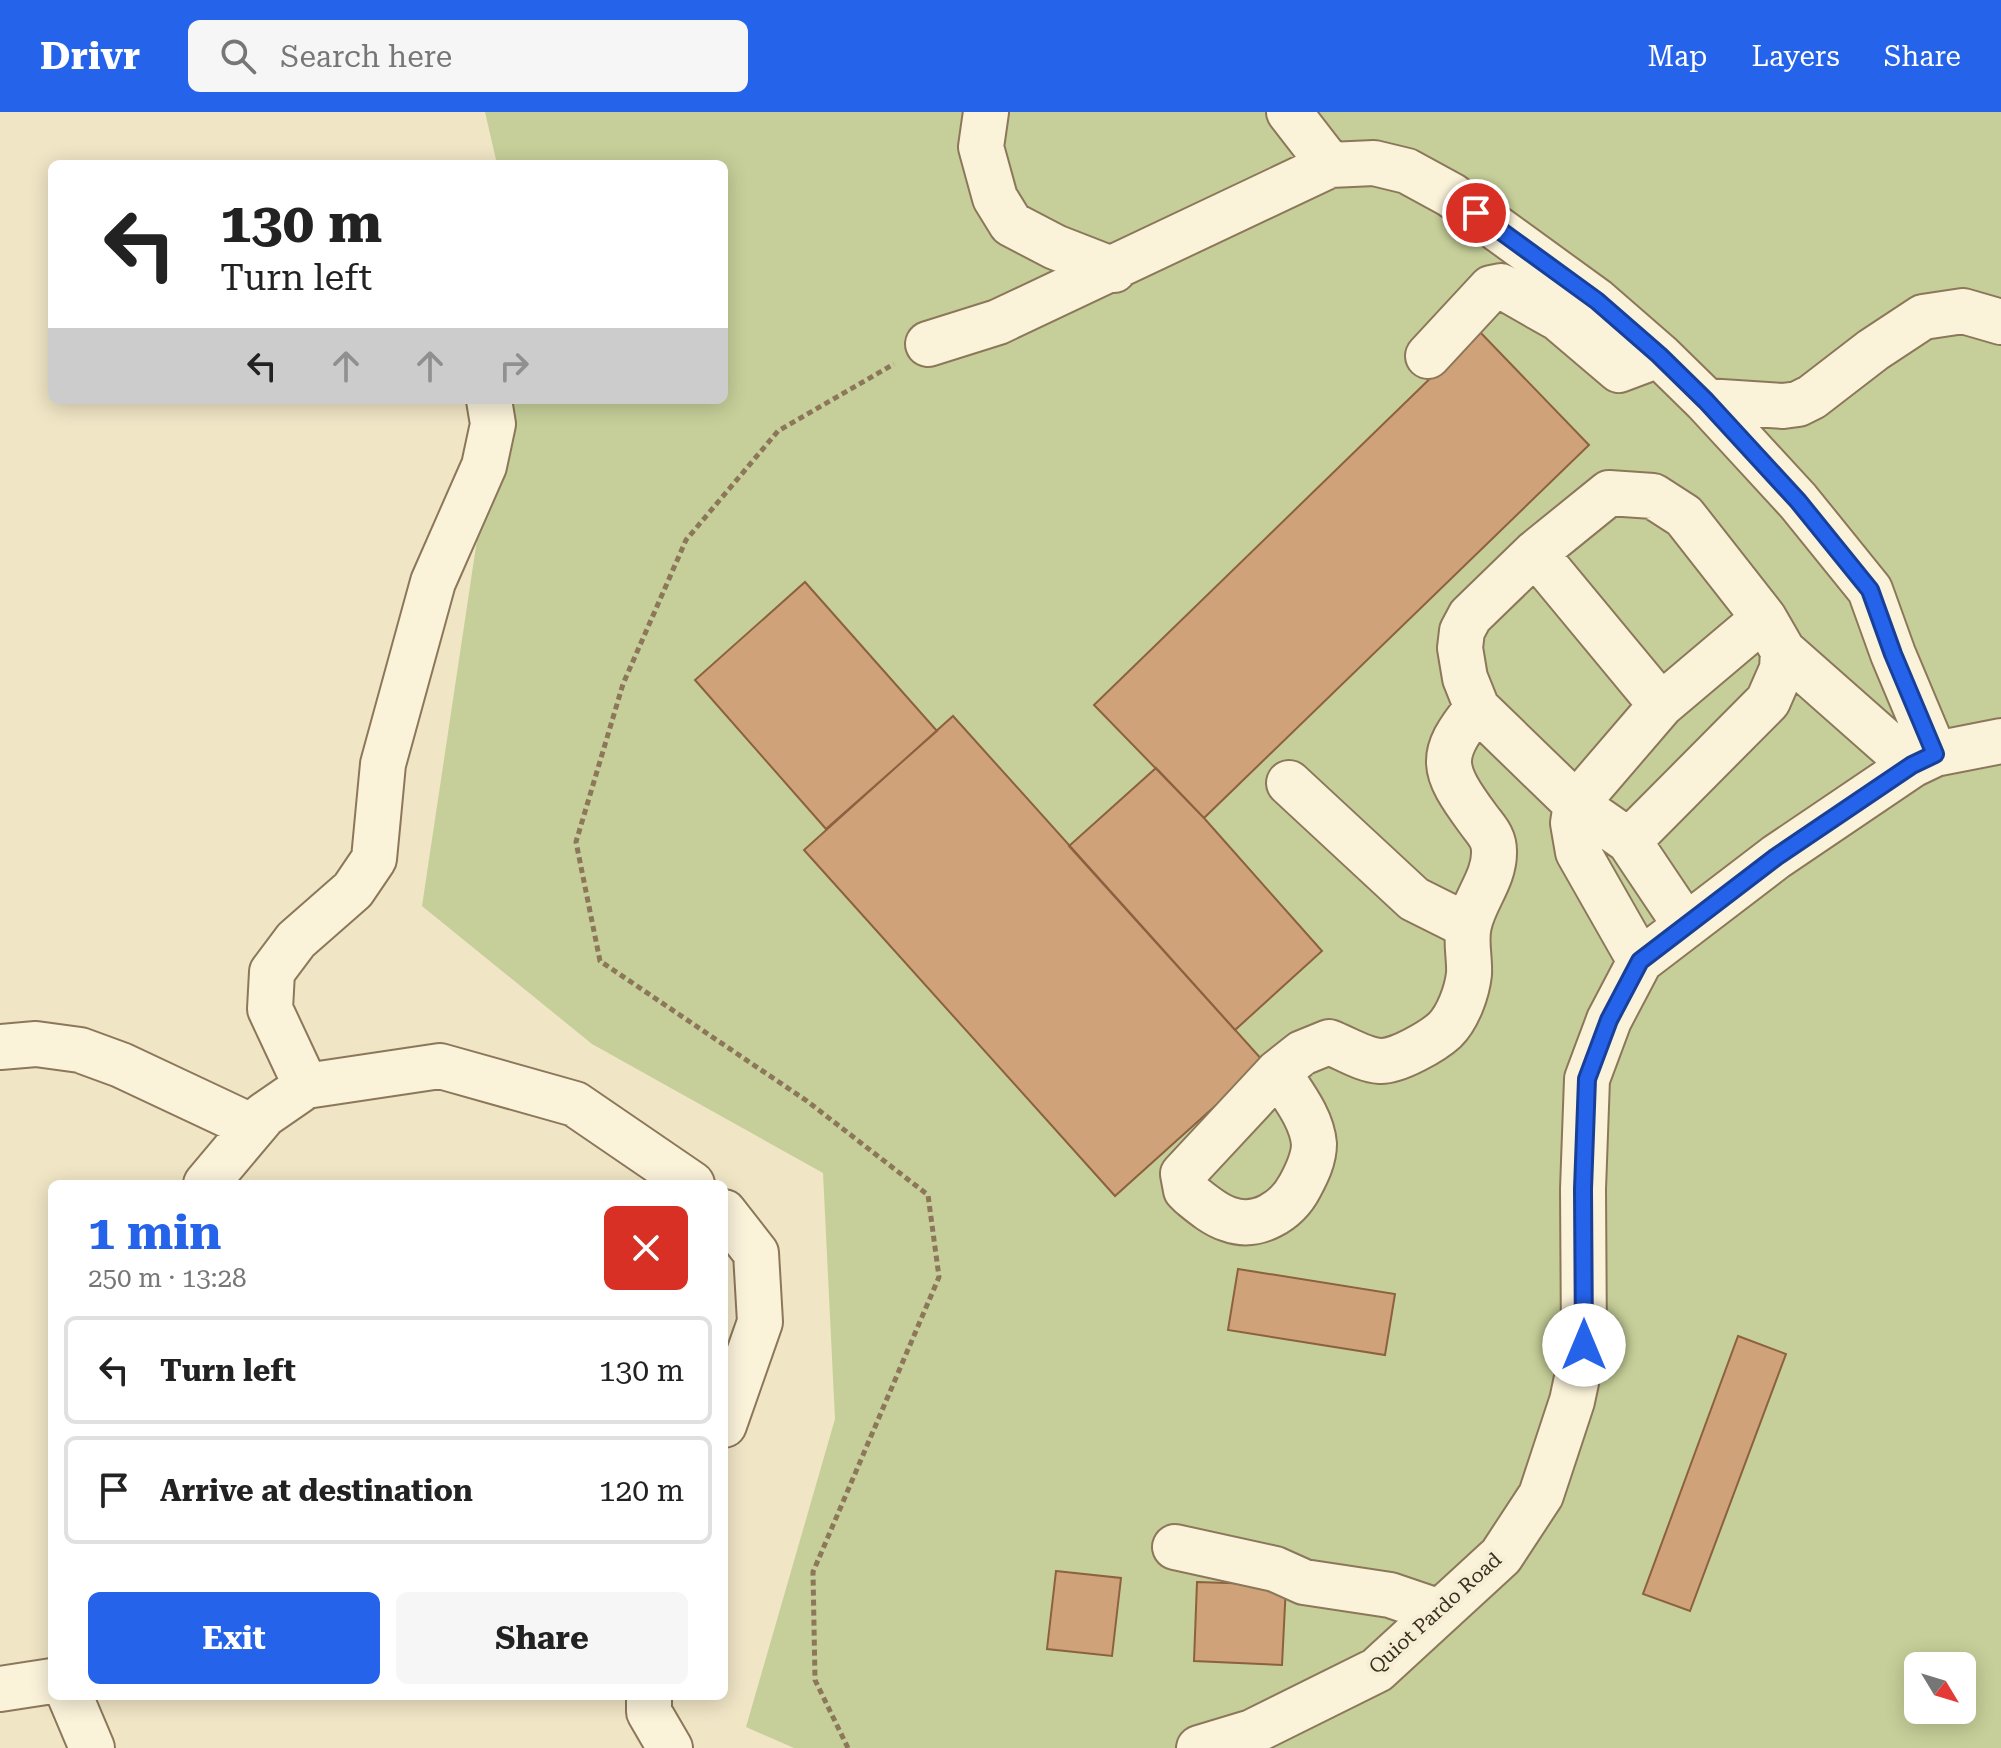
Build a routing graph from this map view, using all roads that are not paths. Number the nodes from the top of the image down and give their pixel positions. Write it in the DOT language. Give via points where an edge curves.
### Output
graph roads {
  1 [pos="986,112"];
  2 [pos="1289,112"];
  3 [pos="1330,165"];
  4 [pos="1114,270"];
  5 [pos="2001,322"];
  6 [pos="928,344"];
  7 [pos="1659,355"];
  8 [pos="1428,356"];
  9 [pos="1706,401"];
  10 [pos="490,404"];
  11 [pos="1535,553"];
  12 [pos="1774,634"];
  13 [pos="1661,705"];
  14 [pos="1477,708"];
  15 [pos="1997,751"];
  16 [pos="1923,760"];
  17 [pos="1289,783"];
  18 [pos="1576,804"];
  19 [pos="1629,841"];
  20 [pos="1468,926"];
  21 [pos="1686,926"];
  22 [pos="1640,961"];
  23 [pos="0,1047"];
  24 [pos="1278,1072"];
  25 [pos="306,1086"];
  26 [pos="253,1127"];
  27 [pos="209,1180"];
  28 [pos="686,1180"];
  29 [pos="728,1217"];
  30 [pos="728,1414"];
  31 [pos="1175,1547"];
  32 [pos="1440,1612"];
  33 [pos="48,1682"];
  34 [pos="0,1689"];
  35 [pos="72,1700"];
  36 [pos="649,1700"];
  37 [pos="92,1748"];
  38 [pos="670,1748"];
  39 [pos="1199,1748"];
  1 -- 4 [label="street" via="981,147 995,198 1011,224"];
  2 -- 3 [label="street"];
  3 -- 4 [label="street"];
  3 -- 7 [label="street" via="1374,163 1407,171 1451,195 1597,301"];
  4 -- 6 [label="street" via="998,322"];
  5 -- 9 [label="street" via="1963,311 1923,317 1798,404"];
  7 -- 8 [label="street" via="1619,370 1559,319 1501,286 1491,288"];
  7 -- 9 [label="street"];
  9 -- 16 [label="street" via="1870,590"];
  10 -- 25 [label="street" via="493,424 484,466 433,582 383,764 374,859 353,890 296,940 272,972 270,1009"];
  11 -- 12 [label="street" via="1609,493 1653,496 1684,516"];
  11 -- 13 [label="street"];
  11 -- 14 [label="street" via="1470,616 1462,631 1465,678"];
  12 -- 13 [label="street"];
  12 -- 16 [label="street"];
  12 -- 19 [label="street" via="1782,669 1768,701"];
  13 -- 18 [label="street"];
  14 -- 18 [label="street"];
  14 -- 20 [label="street" via="1448,749 1452,780 1493,839 1489,879"];
  15 -- 16 [label="street, Quiot Pardo Road"];
  16 -- 21 [label="street, Quiot Pardo Road" via="1776,857"];
  17 -- 20 [label="street" via="1414,899"];
  18 -- 19 [label="street"];
  18 -- 22 [label="street" via="1578,852"];
  19 -- 21 [label="street"];
  20 -- 24 [label="street" via="1469,975 1462,1002 1446,1029 1384,1062 1329,1042 1302,1053"];
  21 -- 22 [label="street, Quiot Pardo Road"];
  22 -- 32 [label="street, Quiot Pardo Road" via="1609,1020 1587,1079 1584,1345 1572,1401 1541,1495 1501,1556"];
  23 -- 26 [label="street" via="36,1044 80,1050"];
  25 -- 26 [label="street"];
  25 -- 28 [label="street" via="440,1066 575,1104"];
  26 -- 27 [label="street"];
  29 -- 30 [label="street" via="756,1253 760,1322"];
  31 -- 32 [label="street" via="1275,1569 1304,1582 1390,1595"];
  32 -- 39 [label="street, Quiot Pardo Road" via="1377,1670 1252,1732"];
  33 -- 34 [label="street"];
  35 -- 37 [label="street"];
  36 -- 38 [label="street" via="649,1712"];
}
